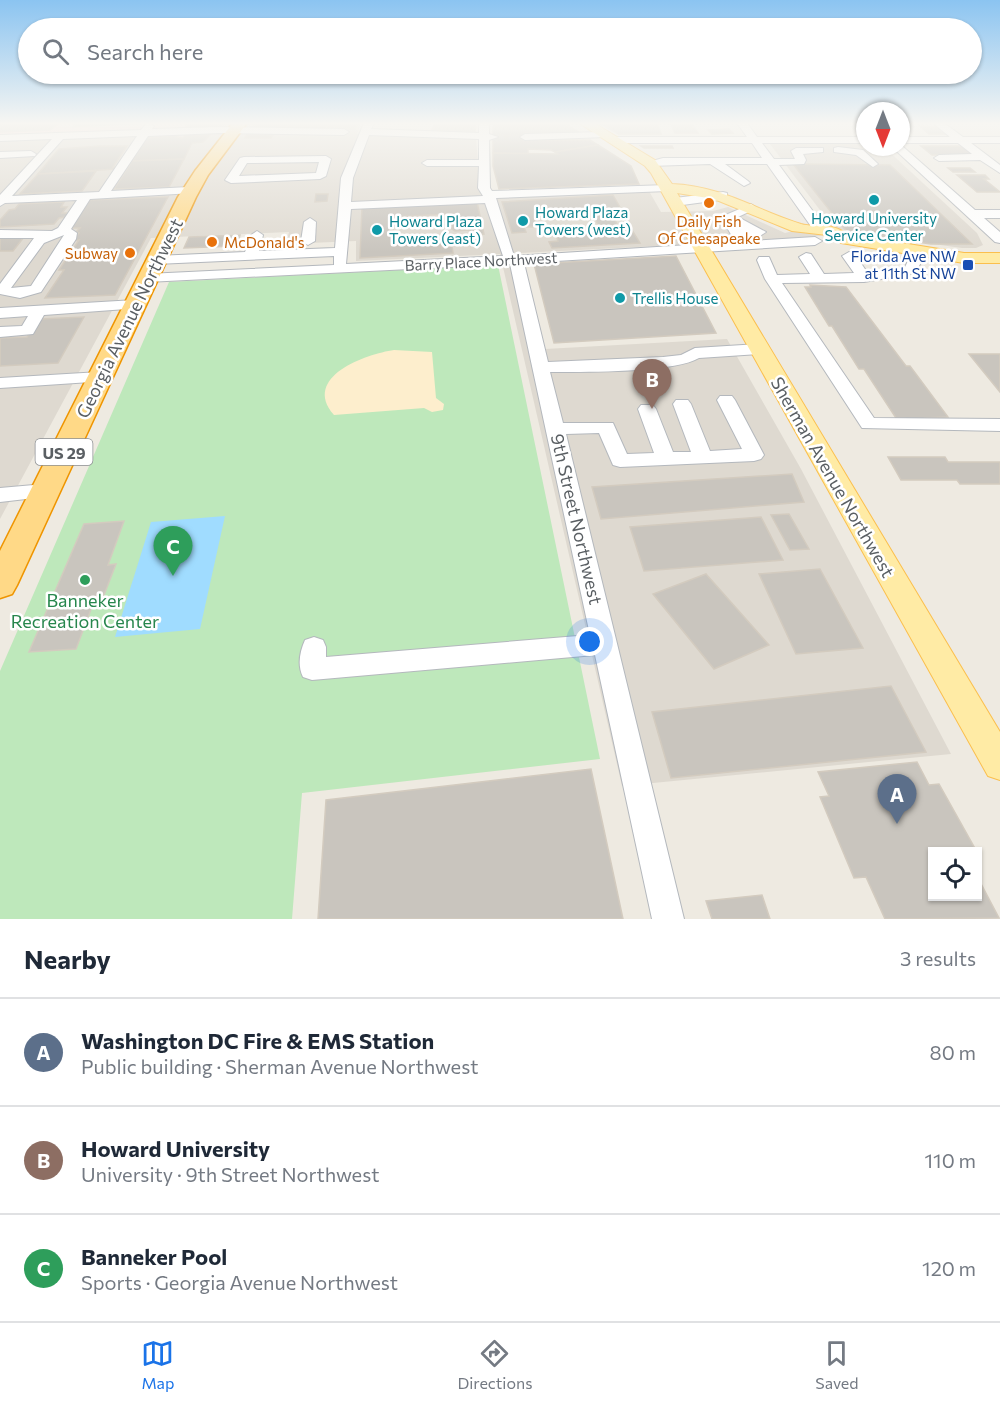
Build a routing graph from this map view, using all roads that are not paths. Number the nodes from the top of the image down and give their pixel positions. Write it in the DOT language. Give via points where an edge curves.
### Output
graph roads {
  1 [pos="36,166"];
  2 [pos="120,166"];
  3 [pos="208,166"];
  4 [pos="241,166"];
  5 [pos="329,166"];
  6 [pos="341,166"];
  7 [pos="483,166"];
  8 [pos="652,166"];
  9 [pos="720,166"];
  10 [pos="773,166"];
  11 [pos="918,166"];
  12 [pos="1000,168"];
  13 [pos="984,170"];
  14 [pos="334,176"];
  15 [pos="744,183"];
  16 [pos="189,191"];
  17 [pos="316,192"];
  18 [pos="102,195"];
  19 [pos="671,195"];
  20 [pos="86,196"];
  21 [pos="490,199"];
  22 [pos="1,200"];
  23 [pos="345,206"];
  24 [pos="751,208"];
  25 [pos="973,214"];
  26 [pos="1000,214"];
  27 [pos="727,217"];
  28 [pos="310,222"];
  29 [pos="0,234"];
  30 [pos="815,234"];
  31 [pos="257,235"];
  32 [pos="1000,239"];
  33 [pos="308,241"];
  34 [pos="702,248"];
  35 [pos="914,250"];
  36 [pos="341,252"];
  37 [pos="251,256"];
  38 [pos="849,256"];
  39 [pos="512,257"];
  40 [pos="806,257"];
  41 [pos="1000,258"];
  42 [pos="764,260"];
  43 [pos="339,268"];
  44 [pos="152,269"];
  45 [pos="820,278"];
  46 [pos="864,278"];
  47 [pos="772,279"];
  48 [pos="135,305"];
  49 [pos="39,310"];
  50 [pos="0,313"];
  51 [pos="0,332"];
  52 [pos="759,349"];
  53 [pos="541,367"];
  54 [pos="100,376"];
  55 [pos="0,383"];
  56 [pos="726,400"];
  57 [pos="682,405"];
  58 [pos="647,409"];
  59 [pos="1000,425"];
  60 [pos="556,429"];
  61 [pos="703,457"];
  62 [pos="666,459"];
  63 [pos="45,491"];
  64 [pos="0,495"];
  65 [pos="0,585"];
  66 [pos="606,644"];
  67 [pos="314,646"];
  68 [pos="1000,764"];
  69 [pos="668,919"];
  1 -- 22 [label="street"];
  2 -- 18 [label="street"];
  3 -- 16 [label="highway, Georgia Avenue Northwest / US 29"];
  4 -- 14 [label="street" via="230,184"];
  5 -- 14 [label="street"];
  6 -- 14 [label="street"];
  7 -- 21 [label="street, 9th Street Northwest" via="484,188"];
  8 -- 19 [label="main road, Sherman Avenue Northwest"];
  9 -- 15 [label="street"];
  10 -- 30 [label="street"];
  11 -- 25 [label="street"];
  12 -- 13 [label="street"];
  14 -- 17 [label="street"];
  14 -- 23 [label="street"];
  16 -- 18 [label="street"];
  16 -- 44 [label="highway, Georgia Avenue Northwest / US 29"];
  18 -- 20 [label="street"];
  19 -- 21 [label="street"];
  19 -- 24 [label="main road" via="695,189"];
  19 -- 34 [label="main road, Sherman Avenue Northwest"];
  20 -- 22 [label="street"];
  20 -- 29 [label="street" via="55,236"];
  21 -- 23 [label="street"];
  21 -- 39 [label="street, 9th Street Northwest"];
  23 -- 36 [label="street"];
  24 -- 27 [label="street"];
  24 -- 30 [label="main road"];
  25 -- 26 [label="street"];
  25 -- 32 [label="street"];
  28 -- 33 [label="street"];
  30 -- 34 [label="street, Barry Place Northwest"];
  30 -- 35 [label="main road" via="835,243 841,238"];
  31 -- 37 [label="street"];
  34 -- 39 [label="street, Barry Place Northwest"];
  34 -- 52 [label="main road, Sherman Avenue Northwest"];
  35 -- 41 [label="main road"];
  35 -- 46 [label="street" via="916,259 910,270"];
  36 -- 37 [label="street"];
  36 -- 43 [label="street"];
  37 -- 44 [label="street"];
  38 -- 46 [label="street"];
  39 -- 43 [label="street, Barry Place Northwest"];
  39 -- 53 [label="street, 9th Street Northwest"];
  40 -- 45 [label="street"];
  42 -- 47 [label="street"];
  43 -- 44 [label="street, Barry Place Northwest"];
  44 -- 48 [label="highway, Georgia Avenue Northwest / US 29"];
  45 -- 46 [label="street"];
  45 -- 47 [label="street"];
  47 -- 59 [label="street" via="869,424"];
  48 -- 49 [label="street"];
  48 -- 54 [label="highway, Georgia Avenue Northwest / US 29"];
  49 -- 50 [label="street"];
  49 -- 51 [label="street" via="27,331"];
  52 -- 53 [label="street" via="695,353 685,359 663,362"];
  52 -- 68 [label="main road, Sherman Avenue Northwest"];
  53 -- 60 [label="street, 9th Street Northwest"];
  54 -- 55 [label="street"];
  54 -- 63 [label="highway, Georgia Avenue Northwest / US 29"];
  56 -- 61 [label="street" via="754,455"];
  57 -- 61 [label="street"];
  58 -- 62 [label="street"];
  60 -- 62 [label="street" via="606,427 620,461"];
  60 -- 66 [label="street, 9th Street Northwest"];
  61 -- 62 [label="street"];
  63 -- 64 [label="street"];
  63 -- 65 [label="highway, Georgia Avenue Northwest / US 29"];
  66 -- 67 [label="street" via="312,669"];
  66 -- 69 [label="street, 9th Street Northwest"];
}
